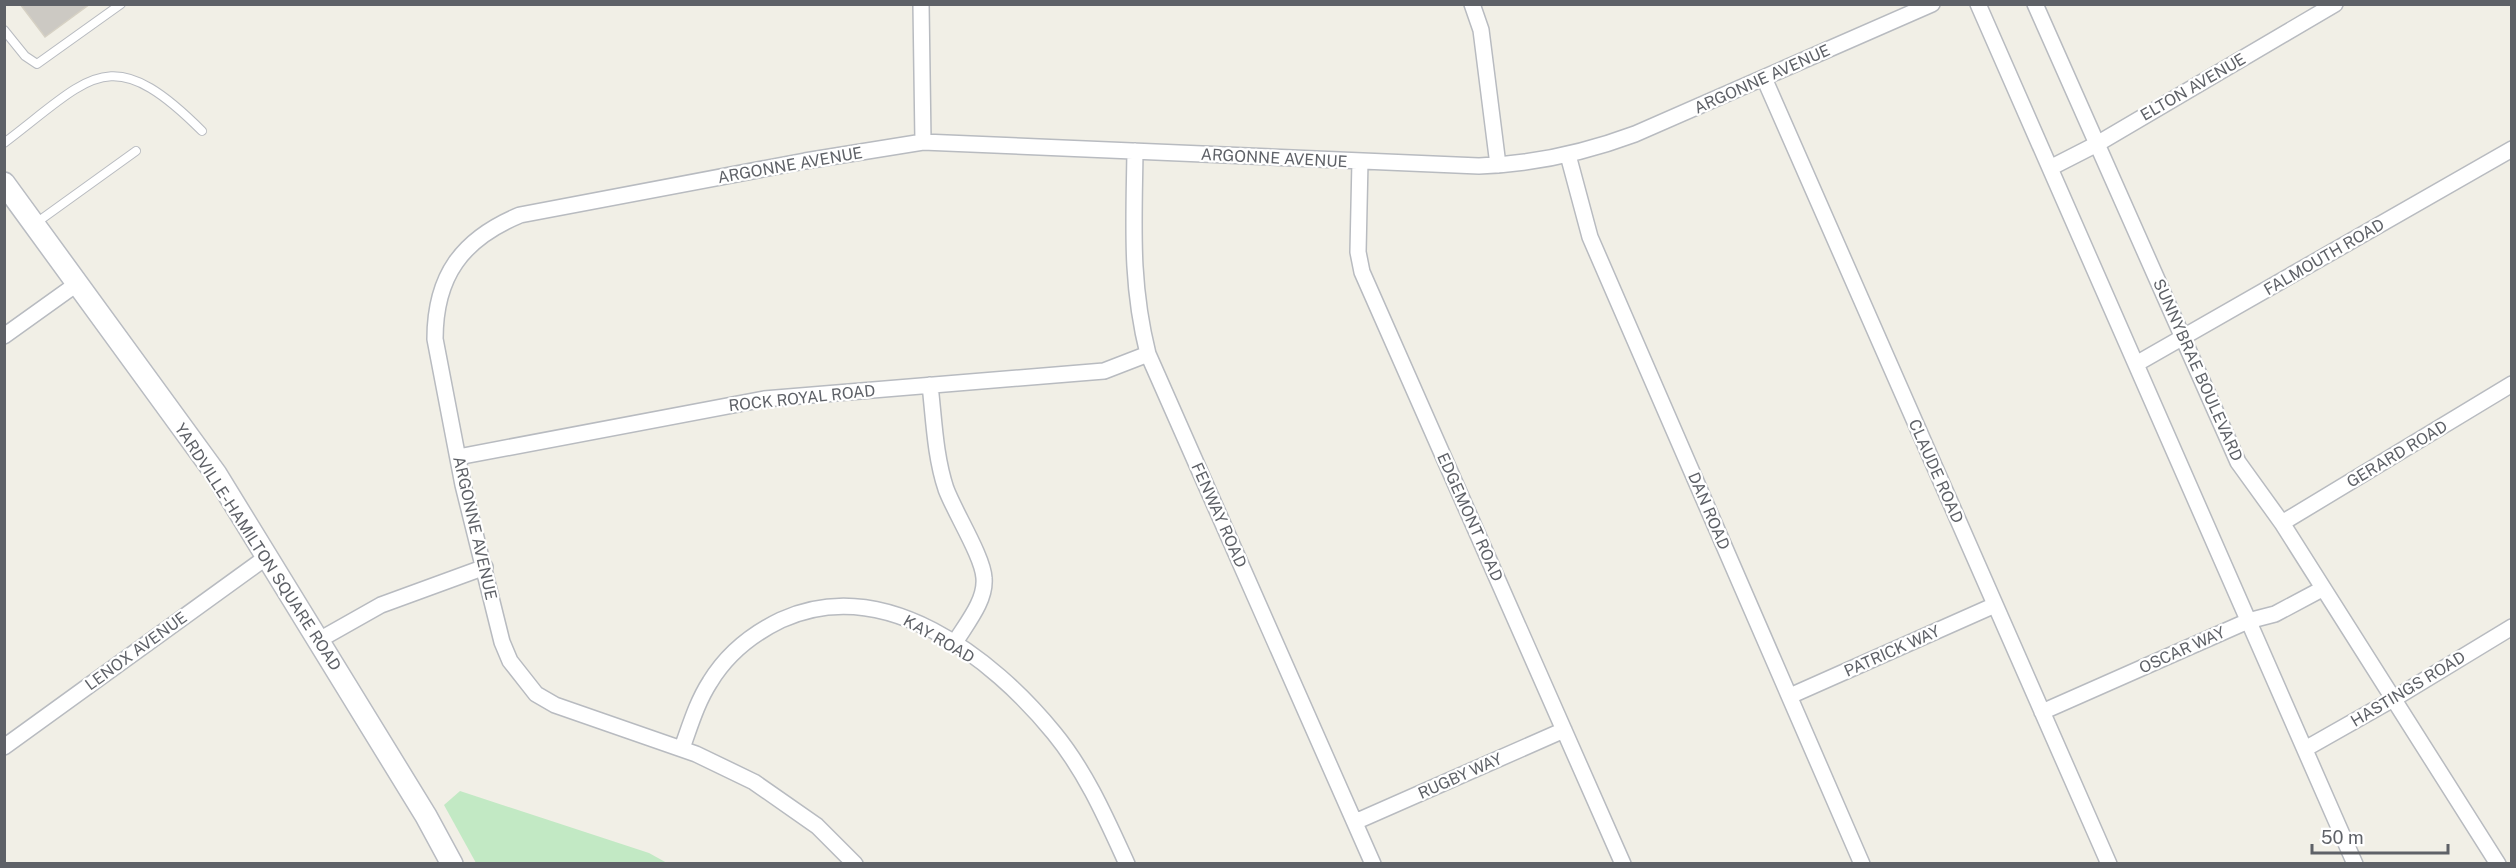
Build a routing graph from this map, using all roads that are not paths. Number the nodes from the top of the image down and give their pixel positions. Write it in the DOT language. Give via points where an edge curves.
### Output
graph roads {
  1 [pos="121,4"];
  2 [pos="921,4"];
  3 [pos="1472,4"];
  4 [pos="1932,4"];
  5 [pos="1978,4"];
  6 [pos="2035,4"];
  7 [pos="2335,4"];
  8 [pos="4,30"];
  9 [pos="1764,78"];
  10 [pos="202,131"];
  11 [pos="923,142"];
  12 [pos="4,143"];
  13 [pos="2097,144"];
  14 [pos="2511,149"];
  15 [pos="136,151"];
  16 [pos="1135,152"];
  17 [pos="1568,155"];
  18 [pos="1360,161"];
  19 [pos="1498,165"];
  20 [pos="2050,168"];
  21 [pos="4,183"];
  22 [pos="35,224"];
  23 [pos="78,283"];
  24 [pos="4,336"];
  25 [pos="2183,339"];
  26 [pos="1148,354"];
  27 [pos="2136,364"];
  28 [pos="2511,384"];
  29 [pos="930,385"];
  30 [pos="458,457"];
  31 [pos="2282,523"];
  32 [pos="268,556"];
  33 [pos="484,567"];
  34 [pos="2322,589"];
  35 [pos="1995,605"];
  36 [pos="2248,621"];
  37 [pos="2511,627"];
  38 [pos="319,640"];
  39 [pos="954,644"];
  40 [pos="1790,696"];
  41 [pos="2395,698"];
  42 [pos="2042,712"];
  43 [pos="1564,730"];
  44 [pos="4,747"];
  45 [pos="682,748"];
  46 [pos="2305,749"];
  47 [pos="1355,822"];
  48 [pos="452,864"];
  49 [pos="855,864"];
  50 [pos="1126,864"];
  51 [pos="1374,864"];
  52 [pos="1623,864"];
  53 [pos="1862,864"];
  54 [pos="2109,864"];
  55 [pos="2355,864"];
  56 [pos="2498,864"];
  1 -- 8 [label="lane" via="37,64 25,56"];
  2 -- 11 [label="street"];
  3 -- 19 [label="street" via="1481,30"];
  4 -- 9 [label="street, ARGONNE AVENUE"];
  5 -- 20 [label="street"];
  6 -- 13 [label="street, SUNNYBRAE BOULEVARD"];
  7 -- 13 [label="street, ELTON AVENUE"];
  9 -- 17 [label="street, ARGONNE AVENUE" via="1635,134"];
  9 -- 35 [label="street, CLAUDE ROAD"];
  10 -- 12 [label="lane" via="160,94 132,78 117,75 96,77 79,86"];
  11 -- 16 [label="street, ARGONNE AVENUE"];
  11 -- 30 [label="street, ARGONNE AVENUE" via="520,215 481,234 463,251 448,274 435,317 435,339"];
  13 -- 20 [label="street, ELTON AVENUE"];
  13 -- 25 [label="street, SUNNYBRAE BOULEVARD"];
  14 -- 25 [label="street, FALMOUTH ROAD"];
  15 -- 22 [label="lane"];
  16 -- 18 [label="street, ARGONNE AVENUE"];
  16 -- 26 [label="street, FENWAY ROAD" via="1134,277"];
  17 -- 19 [label="street, ARGONNE AVENUE"];
  17 -- 40 [label="street, DAN ROAD" via="1590,237"];
  18 -- 19 [label="street, ARGONNE AVENUE"];
  18 -- 43 [label="street, EDGEMONT ROAD" via="1358,252 1362,272"];
  20 -- 27 [label="street"];
  21 -- 22 [label="street, YARDVILLE-HAMILTON SQUARE ROAD"];
  22 -- 23 [label="street, YARDVILLE-HAMILTON SQUARE ROAD"];
  23 -- 24 [label="street"];
  23 -- 32 [label="street, YARDVILLE-HAMILTON SQUARE ROAD" via="210,466"];
  25 -- 27 [label="street, FALMOUTH ROAD"];
  25 -- 31 [label="street, SUNNYBRAE BOULEVARD" via="2238,462"];
  26 -- 29 [label="street, ROCK ROYAL ROAD" via="1104,371"];
  26 -- 47 [label="street, FENWAY ROAD"];
  27 -- 36 [label="street"];
  28 -- 31 [label="street, GERARD ROAD"];
  29 -- 30 [label="street, ROCK ROYAL ROAD" via="764,399"];
  29 -- 39 [label="street" via="937,453 945,486 981,563 984,578 979,602"];
  30 -- 33 [label="street, ARGONNE AVENUE"];
  31 -- 34 [label="street, SUNNYBRAE BOULEVARD"];
  32 -- 38 [label="street, YARDVILLE-HAMILTON SQUARE ROAD"];
  32 -- 44 [label="street, LENOX AVENUE"];
  33 -- 38 [label="street" via="381,605"];
  33 -- 45 [label="street, ARGONNE AVENUE" via="510,662 536,693 555,705"];
  34 -- 36 [label="street, OSCAR WAY" via="2275,614"];
  34 -- 41 [label="street, SUNNYBRAE BOULEVARD"];
  35 -- 40 [label="street, PATRICK WAY"];
  35 -- 42 [label="street, CLAUDE ROAD"];
  36 -- 42 [label="street, OSCAR WAY"];
  36 -- 46 [label="street"];
  37 -- 41 [label="street, HASTINGS ROAD"];
  38 -- 48 [label="street, YARDVILLE-HAMILTON SQUARE ROAD"];
  39 -- 45 [label="street, KAY ROAD" via="917,622 869,608 841,606 789,617 759,633 725,661 699,704"];
  39 -- 50 [label="street, KAY ROAD" via="999,677 1055,734 1102,807"];
  40 -- 53 [label="street, DAN ROAD"];
  41 -- 46 [label="street, HASTINGS ROAD"];
  41 -- 56 [label="street, SUNNYBRAE BOULEVARD"];
  42 -- 54 [label="street, CLAUDE ROAD"];
  43 -- 47 [label="street, RUGBY WAY"];
  43 -- 52 [label="street, EDGEMONT ROAD"];
  45 -- 49 [label="street, ARGONNE AVENUE" via="784,801 817,826"];
  46 -- 55 [label="street"];
  47 -- 51 [label="street, FENWAY ROAD"];
}
